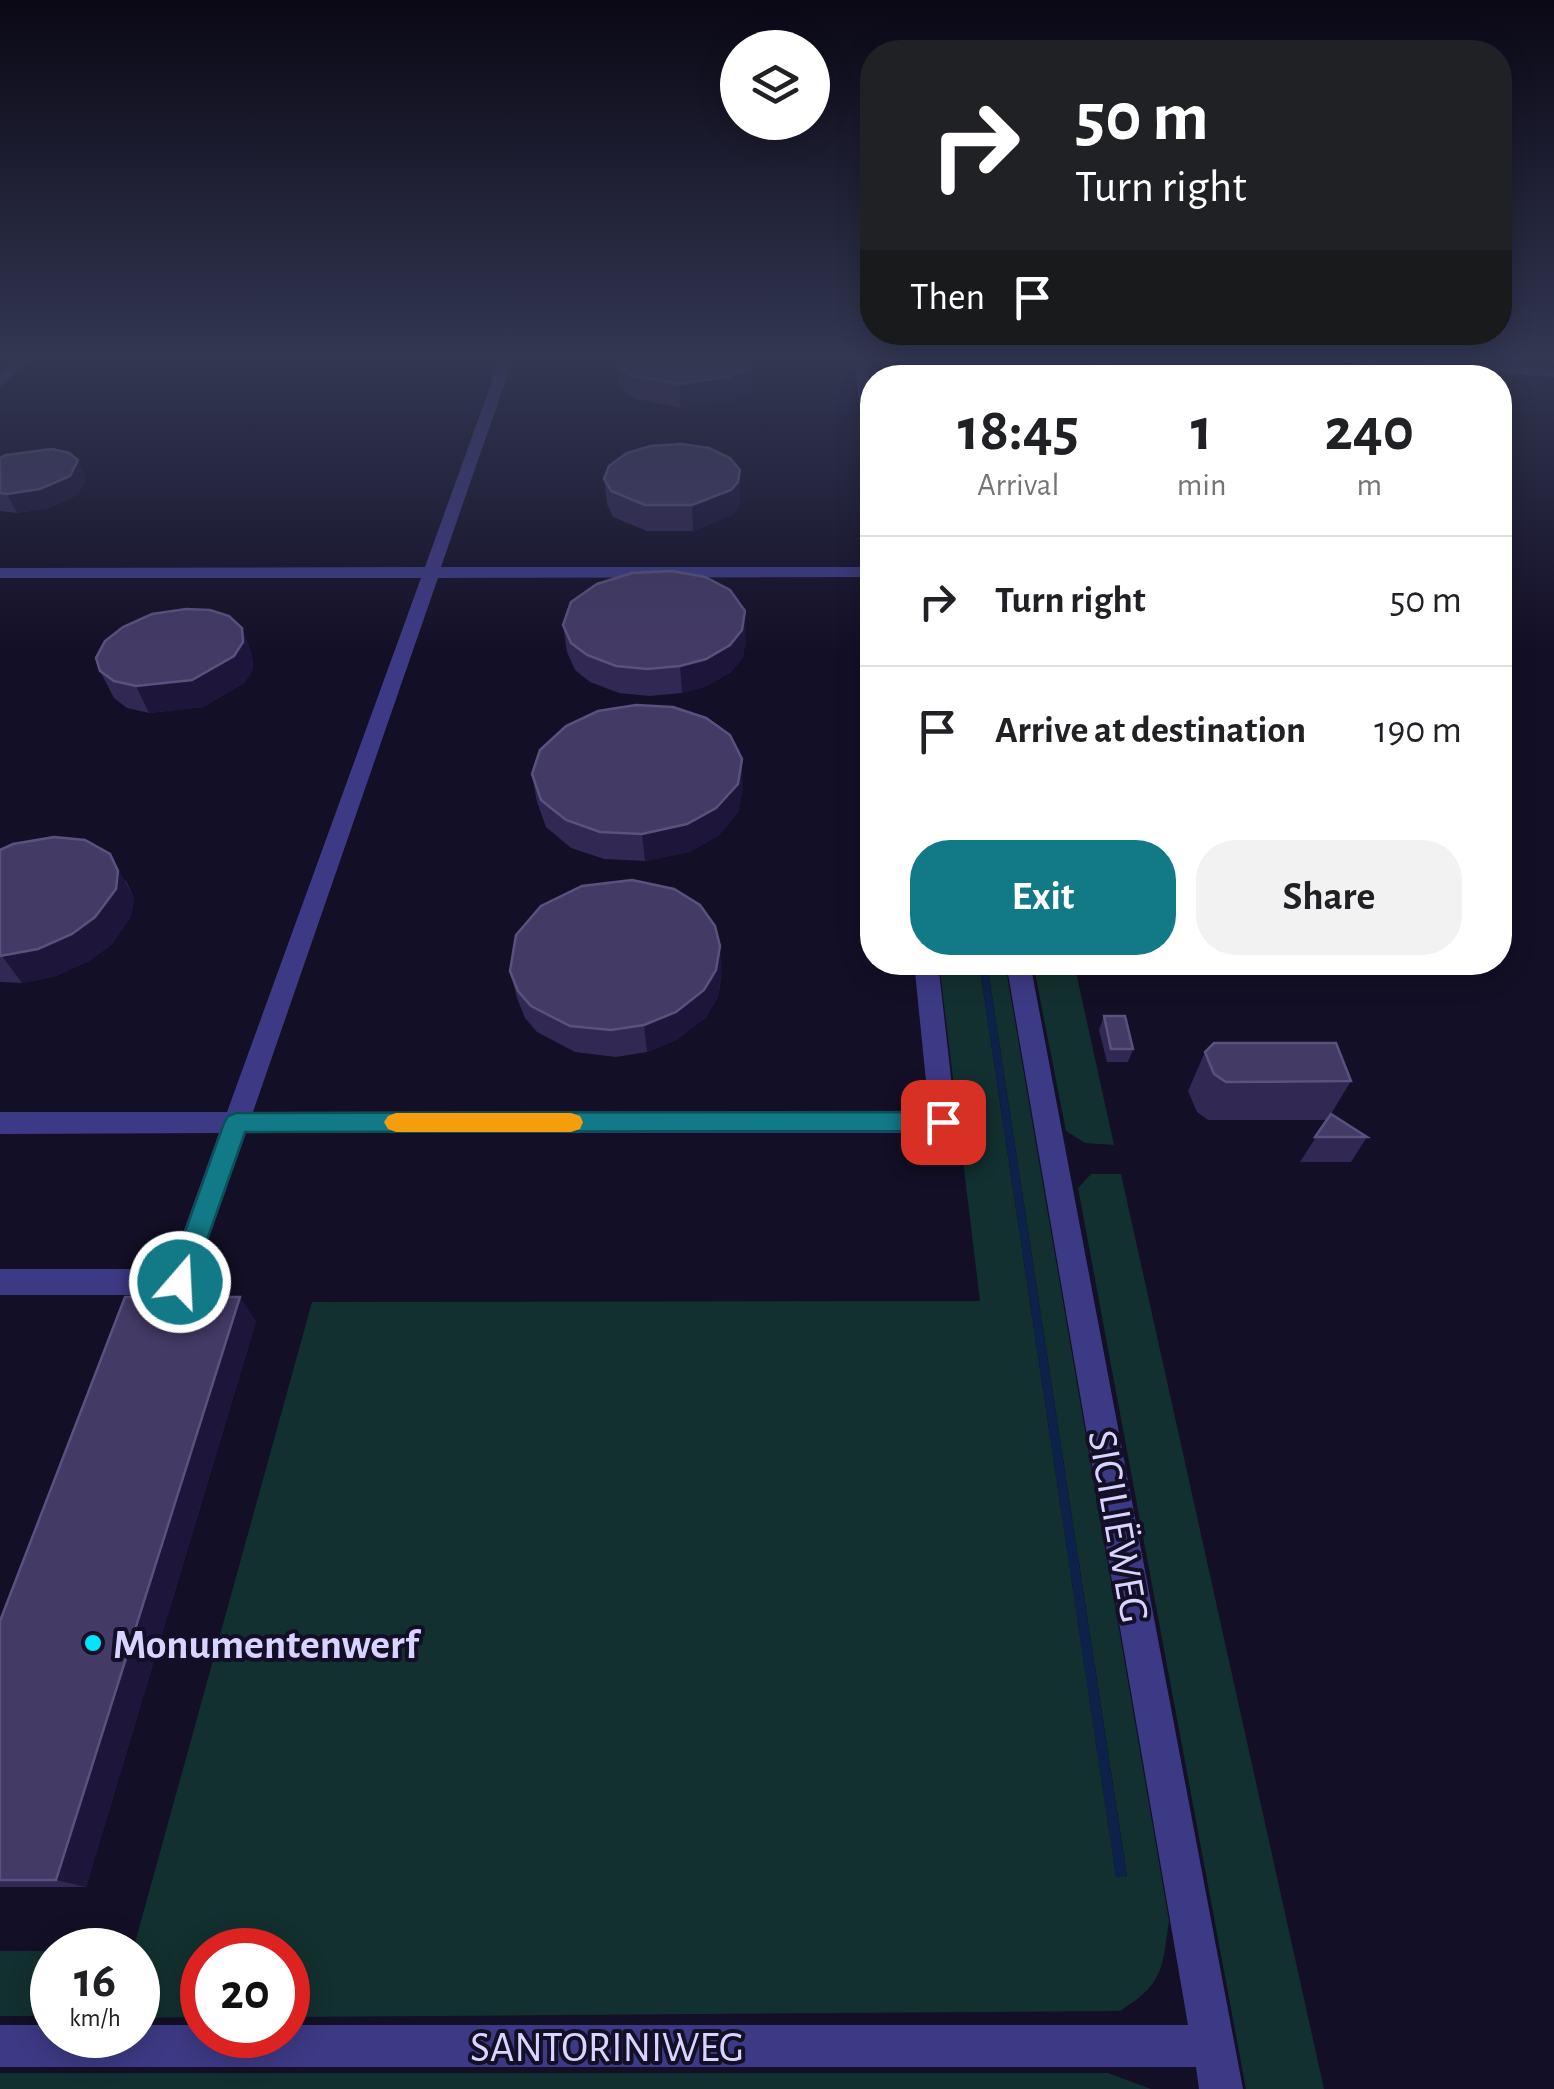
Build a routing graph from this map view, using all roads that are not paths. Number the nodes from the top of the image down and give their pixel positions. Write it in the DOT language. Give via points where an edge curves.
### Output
graph roads {
  1 [pos="473,456"];
  2 [pos="860,572"];
  3 [pos="0,573"];
  4 [pos="431,573"];
  5 [pos="927,975"];
  6 [pos="1020,975"];
  7 [pos="0,1123"];
  8 [pos="236,1123"];
  9 [pos="0,1282"];
  10 [pos="0,2046"];
  11 [pos="1214,2046"];
  12 [pos="1222,2089"];
  1 -- 4 [label="street"];
  2 -- 4 [label="street"];
  3 -- 4 [label="street"];
  4 -- 8 [label="street"];
  5 -- 8 [label="street" via="943,1122"];
  6 -- 11 [label="street, SICILIËWEG"];
  7 -- 8 [label="street"];
  8 -- 9 [label="street" via="180,1282"];
  10 -- 11 [label="street, SANTORINIWEG"];
  11 -- 12 [label="street, SICILIËWEG"];
}
